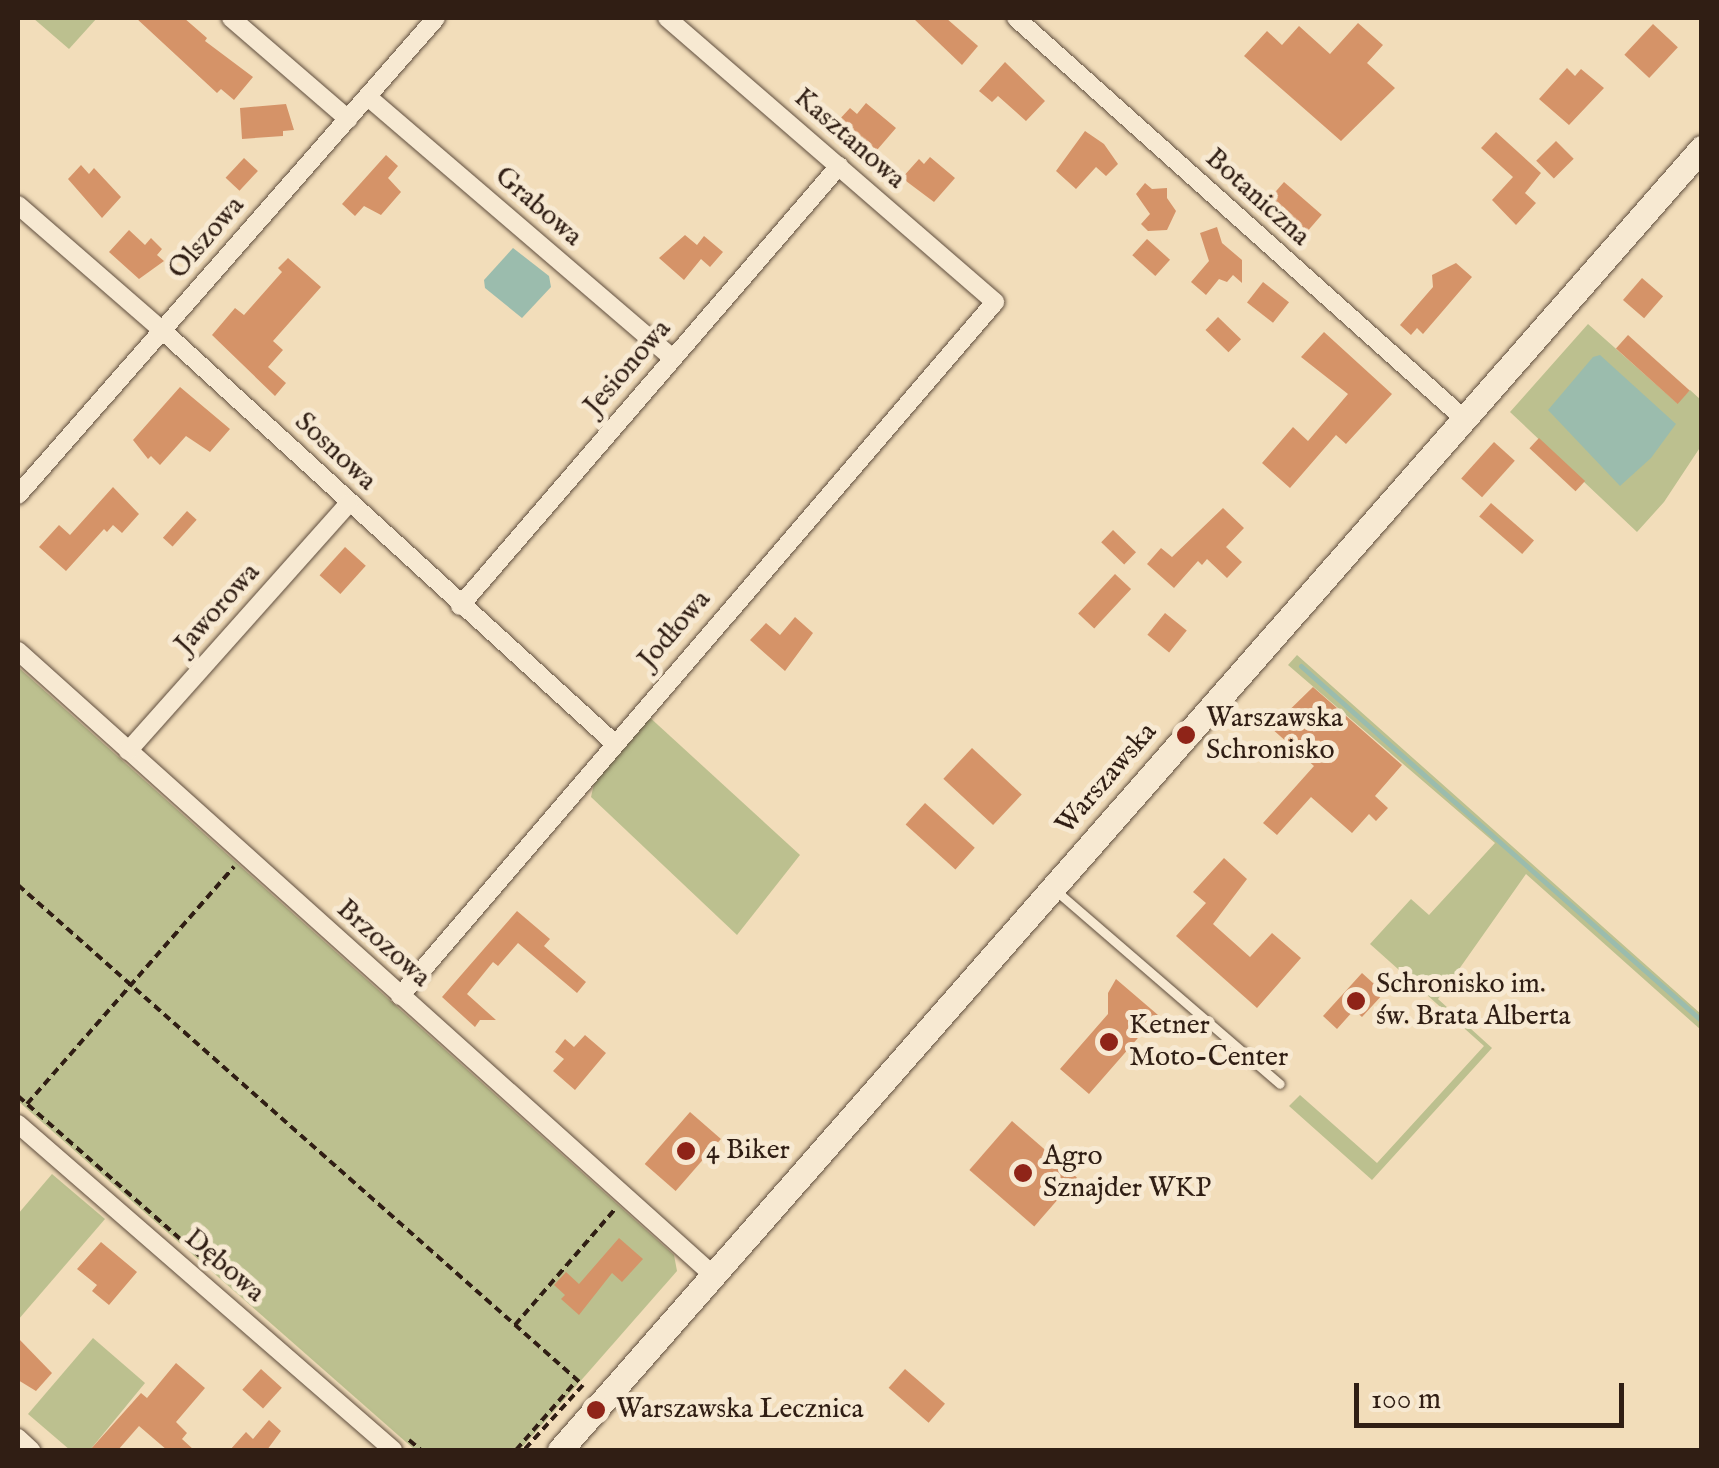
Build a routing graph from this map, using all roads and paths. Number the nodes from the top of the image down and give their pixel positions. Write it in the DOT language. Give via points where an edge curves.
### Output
graph roads {
  1 [pos="231,18"];
  2 [pos="436,18"];
  3 [pos="667,18"];
  4 [pos="1016,18"];
  5 [pos="368,97"];
  6 [pos="348,119"];
  7 [pos="1702,148"];
  8 [pos="839,166"];
  9 [pos="18,205"];
  10 [pos="995,302"];
  11 [pos="162,330"];
  12 [pos="672,358"];
  13 [pos="1463,418"];
  14 [pos="18,494"];
  15 [pos="349,503"];
  16 [pos="460,606"];
  17 [pos="18,651"];
  18 [pos="613,742"];
  19 [pos="128,750"];
  20 [pos="234,867"];
  21 [pos="18,885"];
  22 [pos="1052,887"];
  23 [pos="130,986"];
  24 [pos="400,996"];
  25 [pos="1280,1084"];
  26 [pos="27,1104"];
  27 [pos="18,1124"];
  28 [pos="616,1208"];
  29 [pos="714,1275"];
  30 [pos="514,1325"];
  31 [pos="578,1380"];
  32 [pos="18,1438"];
  33 [pos="31,1450"];
  34 [pos="393,1450"];
  35 [pos="516,1450"];
  36 [pos="524,1450"];
  37 [pos="560,1450"];
  1 -- 6 [label="street"];
  2 -- 5 [label="street, Olszowa"];
  3 -- 8 [label="street, Kasztanowa"];
  4 -- 13 [label="street, Botaniczna"];
  5 -- 6 [label="street, Olszowa"];
  5 -- 12 [label="street, Grabowa"];
  6 -- 11 [label="street, Olszowa"];
  7 -- 13 [label="main road, Warszawska"];
  8 -- 10 [label="street, Kasztanowa"];
  8 -- 12 [label="street, Jesionowa"];
  9 -- 11 [label="street, Sosnowa"];
  10 -- 18 [label="street, Jodłowa"];
  11 -- 14 [label="street, Olszowa"];
  11 -- 15 [label="street, Sosnowa"];
  12 -- 16 [label="street, Jesionowa"];
  13 -- 22 [label="main road, Warszawska"];
  15 -- 16 [label="street, Sosnowa"];
  15 -- 19 [label="street, Jaworowa"];
  16 -- 18 [label="street, Sosnowa"];
  17 -- 19 [label="street, Brzozowa"];
  18 -- 24 [label="street, Jodłowa" via="589,780"];
  19 -- 24 [label="street, Brzozowa"];
  20 -- 23 [label="path"];
  21 -- 23 [label="path"];
  22 -- 25 [label="lane"];
  22 -- 29 [label="main road, Warszawska"];
  23 -- 26 [label="path"];
  23 -- 30 [label="path"];
  24 -- 29 [label="street, Brzozowa"];
  27 -- 34 [label="street, Dębowa"];
  28 -- 30 [label="path"];
  29 -- 37 [label="main road, Warszawska"];
  30 -- 31 [label="path"];
  31 -- 35 [label="path"];
  31 -- 36 [label="path" via="583,1385"];
  32 -- 33 [label="street"];
}
